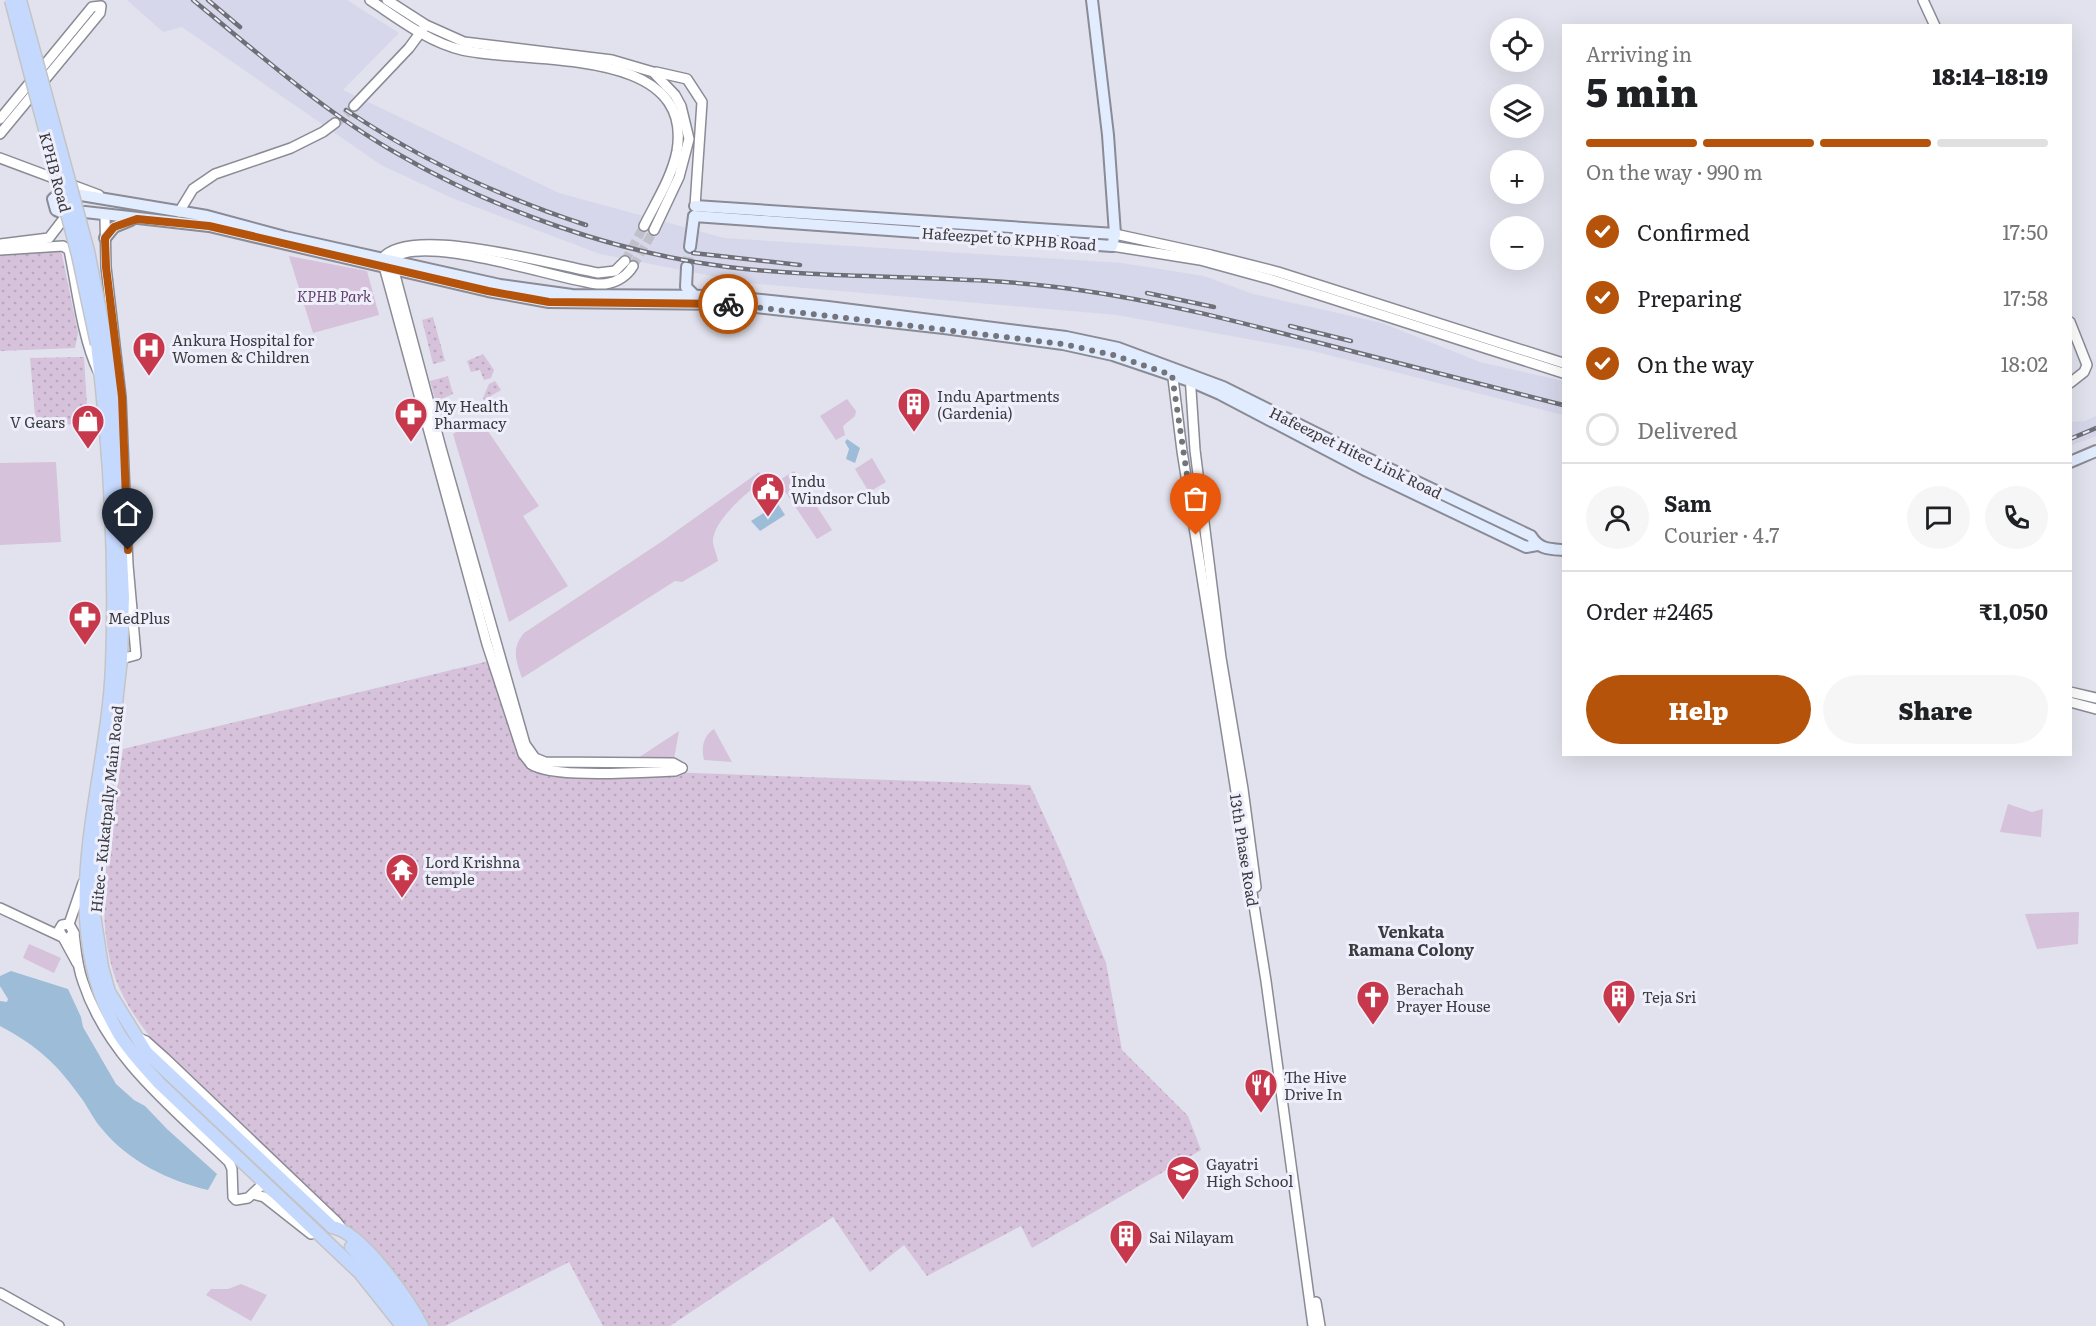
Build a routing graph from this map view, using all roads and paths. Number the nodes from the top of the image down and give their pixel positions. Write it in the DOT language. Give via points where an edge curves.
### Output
graph roads {
  1 [pos="10,0"];
  2 [pos="20,0"];
  3 [pos="370,0"];
  4 [pos="387,0"];
  5 [pos="1092,0"];
  6 [pos="1923,0"];
  7 [pos="1934,24"];
  8 [pos="408,25"];
  9 [pos="421,31"];
  10 [pos="406,46"];
  11 [pos="653,72"];
  12 [pos="0,119"];
  13 [pos="335,123"];
  14 [pos="0,134"];
  15 [pos="0,158"];
  16 [pos="104,197"];
  17 [pos="695,211"];
  18 [pos="101,216"];
  19 [pos="182,216"];
  20 [pos="137,219"];
  21 [pos="644,226"];
  22 [pos="654,230"];
  23 [pos="105,240"];
  24 [pos="1114,240"];
  25 [pos="0,244"];
  26 [pos="690,247"];
  27 [pos="0,250"];
  28 [pos="69,250"];
  29 [pos="625,261"];
  30 [pos="387,263"];
  31 [pos="633,266"];
  32 [pos="687,267"];
  33 [pos="695,296"];
  34 [pos="2072,327"];
  35 [pos="102,343"];
  36 [pos="1562,363"];
  37 [pos="1172,371"];
  38 [pos="1562,373"];
  39 [pos="1190,377"];
  40 [pos="2072,381"];
  41 [pos="103,382"];
  42 [pos="1195,450"];
  43 [pos="1182,451"];
  44 [pos="2096,451"];
  45 [pos="2072,461"];
  46 [pos="1562,550"];
  47 [pos="121,659"];
  48 [pos="2072,692"];
  49 [pos="2096,698"];
  50 [pos="2072,703"];
  51 [pos="2096,709"];
  52 [pos="533,761"];
  53 [pos="84,881"];
  54 [pos="1253,882"];
  55 [pos="0,908"];
  56 [pos="40,926"];
  57 [pos="68,927"];
  58 [pos="60,936"];
  59 [pos="78,965"];
  60 [pos="268,1186"];
  61 [pos="252,1194"];
  62 [pos="338,1231"];
  63 [pos="341,1254"];
  64 [pos="0,1293"];
  65 [pos="0,1299"];
  66 [pos="1314,1304"];
  67 [pos="48,1326"];
  68 [pos="59,1326"];
  69 [pos="393,1326"];
  70 [pos="402,1326"];
  71 [pos="413,1326"];
  72 [pos="422,1326"];
  73 [pos="1314,1326"];
  74 [pos="1320,1326"];
  1 -- 35 [label="main road, KPHB Road, bridge"];
  2 -- 35 [label="main road, KPHB Road, bridge" via="88,251"];
  3 -- 8 [label="street"];
  4 -- 9 [label="street"];
  5 -- 24 [label="main road, Hafeezpet to KPHB Road" via="1108,135"];
  6 -- 7 [label="street"];
  8 -- 9 [label="street"];
  8 -- 10 [label="street"];
  9 -- 10 [label="street"];
  9 -- 10 [label="street" via="353,105"];
  9 -- 11 [label="street" via="464,42 612,60"];
  9 -- 21 [label="street" via="464,50 610,68 646,80 660,90 674,114 677,151"];
  11 -- 17 [label="street" via="687,80 702,102"];
  11 -- 22 [label="street" via="675,94 685,116 689,139 679,177"];
  12 -- 14 [label="street" via="92,7 101,6 100,13"];
  13 -- 19 [label="street" via="291,148 215,174 193,189"];
  15 -- 16 [label="street"];
  16 -- 18 [label="main road" via="69,193 53,199 58,212"];
  16 -- 19 [label="main road"];
  17 -- 24 [label="main road, Hafeezpet to KPHB Road"];
  17 -- 26 [label="main road"];
  18 -- 20 [label="main road"];
  18 -- 23 [label="street"];
  18 -- 25 [label="street" via="62,221 49,238"];
  19 -- 20 [label="main road"];
  19 -- 30 [label="main road"];
  20 -- 23 [label="main road" via="114,227"];
  23 -- 28 [label="street"];
  23 -- 47 [label="street" via="122,397 128,566 136,655"];
  24 -- 36 [label="street" via="1211,255 1278,272"];
  24 -- 38 [label="street" via="1273,280"];
  27 -- 28 [label="street" via="63,246"];
  28 -- 41 [label="street" via="88,349"];
  29 -- 30 [label="street" via="615,271 598,273 450,245 398,246 387,252"];
  30 -- 31 [label="street" via="408,253 464,256 598,284 618,280"];
  30 -- 33 [label="main road" via="572,295"];
  30 -- 37 [label="main road" via="488,291 549,302 729,304 1063,344"];
  30 -- 52 [label="street" via="417,376"];
  32 -- 33 [label="main road" via="686,287"];
  33 -- 37 [label="main road" via="828,307 1066,337 1118,348"];
  34 -- 40 [label="street" via="2087,365"];
  35 -- 41 [label="main road"];
  35 -- 47 [label="main road, Hitec - Kukatpally Main Road" via="121,535"];
  37 -- 39 [label="main road, Hafeezpet Hitec Link Road"];
  37 -- 43 [label="street, 13th Phase Road"];
  39 -- 42 [label="street, 13th Phase Road"];
  39 -- 46 [label="main road, Hafeezpet Hitec Link Road" via="1222,391 1305,440 1526,547"];
  41 -- 53 [label="main road" via="113,556 112,667"];
  42 -- 43 [label="street"];
  42 -- 54 [label="street, 13th Phase Road"];
  43 -- 54 [label="street, 13th Phase Road"];
  44 -- 45 [label="main road"];
  47 -- 62 [label="main road, Hitec - Kukatpally Main Road" via="93,908 109,992 146,1052"];
  48 -- 49 [label="street"];
  50 -- 51 [label="street"];
  52 -- 52 [label="street" via="673,763 682,768 545,771"];
  53 -- 57 [label="street"];
  53 -- 60 [label="main road" via="90,963 120,1035 159,1083"];
  54 -- 66 [label="street, 13th Phase Road"];
  55 -- 56 [label="street"];
  56 -- 57 [label="street"];
  56 -- 58 [label="street"];
  57 -- 58 [label="street" via="59,930"];
  57 -- 58 [label="street" via="68,939"];
  57 -- 59 [label="street"];
  58 -- 59 [label="street"];
  59 -- 61 [label="street" via="93,1010 123,1058 229,1162 231,1193 236,1200"];
  60 -- 61 [label="street"];
  60 -- 63 [label="main road"];
  61 -- 63 [label="street" via="264,1197"];
  62 -- 71 [label="main road" via="380,1278"];
  62 -- 72 [label="main road, Hitec - Kukatpally Main Road" via="395,1283"];
  63 -- 69 [label="main road"];
  63 -- 70 [label="main road"];
  64 -- 68 [label="street"];
  65 -- 67 [label="street"];
  66 -- 73 [label="street, 13th Phase Road"];
  66 -- 74 [label="street, 13th Phase Road"];
}
